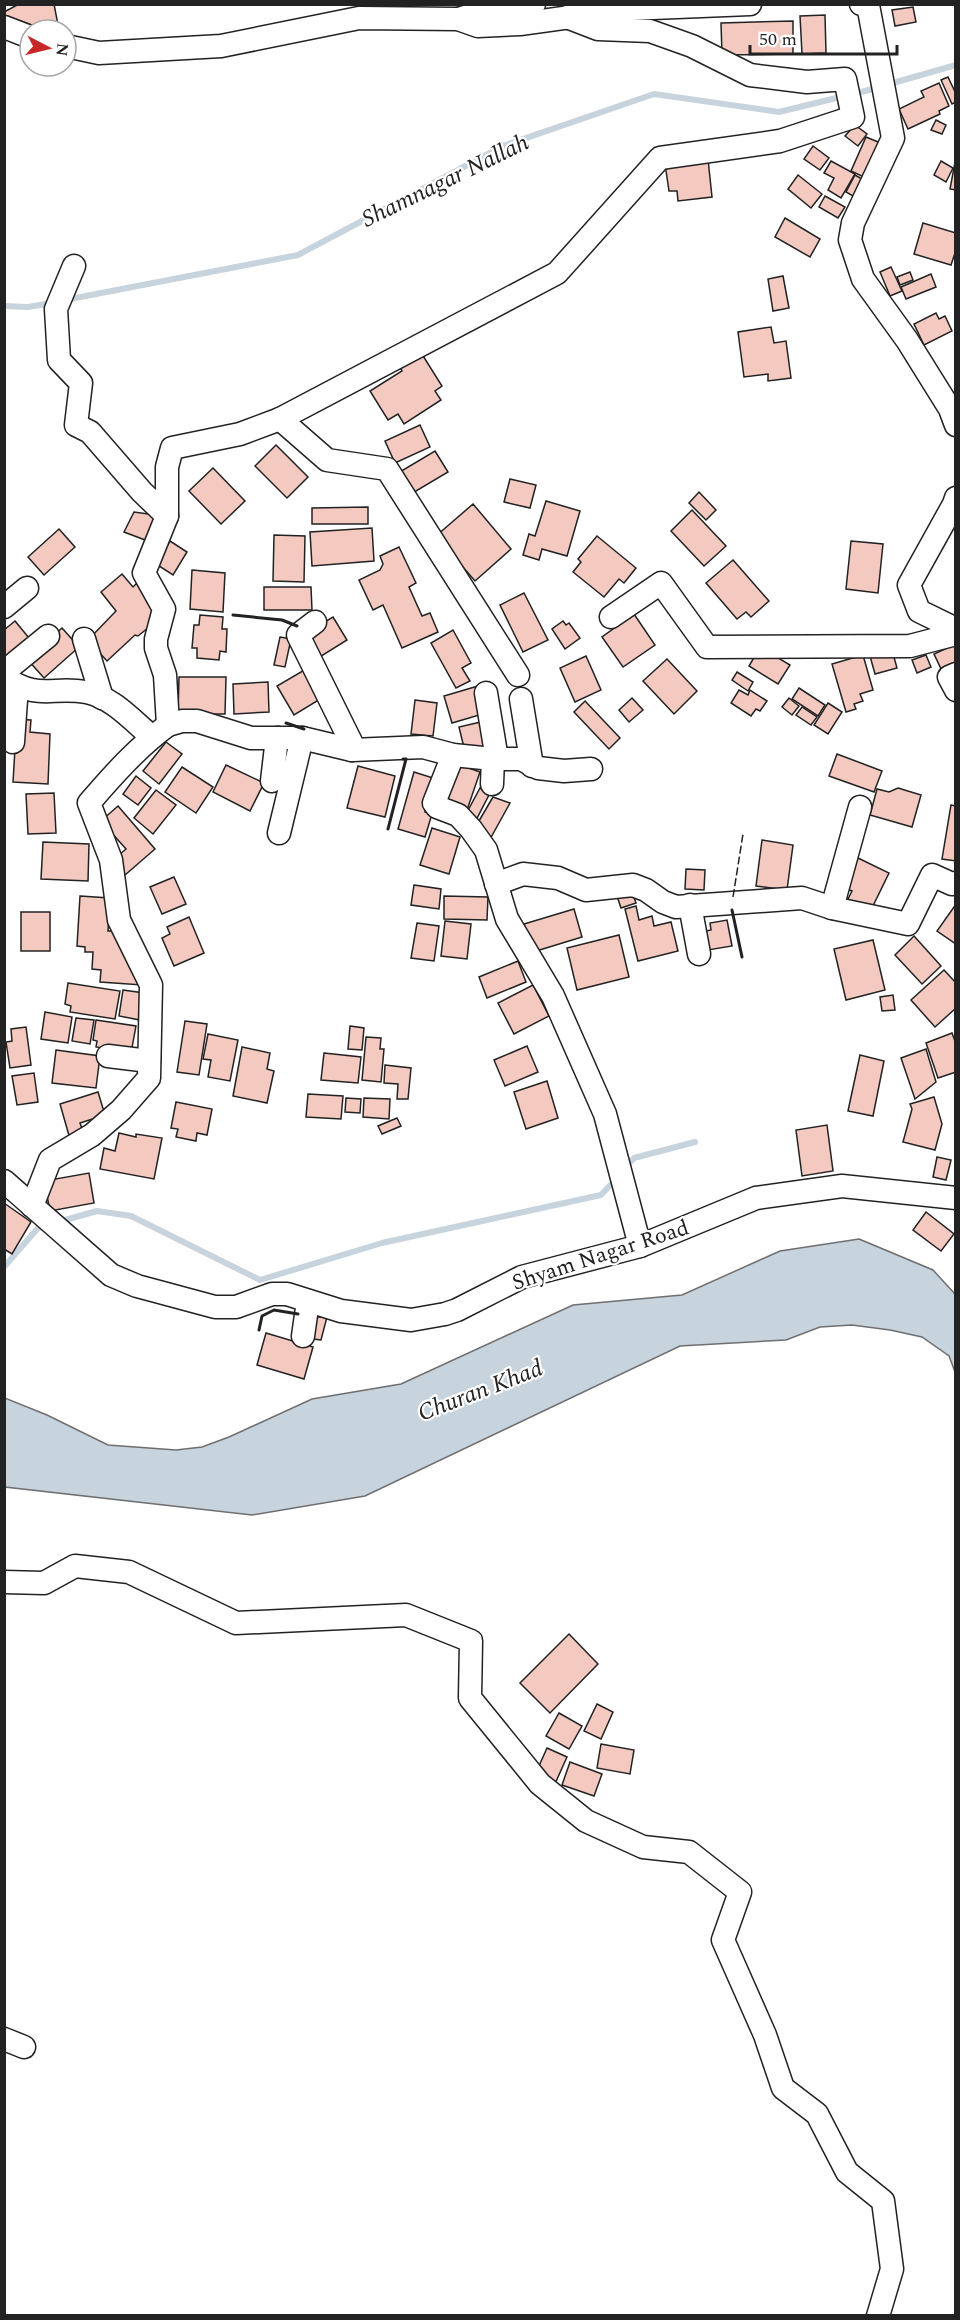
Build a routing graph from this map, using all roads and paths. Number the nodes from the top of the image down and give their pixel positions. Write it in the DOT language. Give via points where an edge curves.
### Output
graph roads {
  1 [pos="534,4"];
  2 [pos="750,4"];
  3 [pos="861,4"];
  4 [pos="870,5"];
  5 [pos="567,17"];
  6 [pos="458,19"];
  7 [pos="78,49"];
  8 [pos="74,266"];
  9 [pos="280,419"];
  10 [pos="956,425"];
  11 [pos="956,498"];
  12 [pos="167,516"];
  13 [pos="27,588"];
  14 [pos="4,607"];
  15 [pos="611,617"];
  16 [pos="315,621"];
  17 [pos="956,629"];
  18 [pos="956,634"];
  19 [pos="48,636"];
  20 [pos="84,639"];
  21 [pos="81,666"];
  22 [pos="956,674"];
  23 [pos="518,675"];
  24 [pos="9,678"];
  25 [pos="956,690"];
  26 [pos="486,693"];
  27 [pos="96,696"];
  28 [pos="521,699"];
  29 [pos="160,731"];
  30 [pos="277,738"];
  31 [pos="302,738"];
  32 [pos="13,742"];
  33 [pos="351,750"];
  34 [pos="453,755"];
  35 [pos="495,759"];
  36 [pos="532,766"];
  37 [pos="591,770"];
  38 [pos="272,781"];
  39 [pos="492,784"];
  40 [pos="860,807"];
  41 [pos="279,833"];
  42 [pos="956,882"];
  43 [pos="496,884"];
  44 [pos="690,905"];
  45 [pos="832,908"];
  46 [pos="699,954"];
  47 [pos="108,1056"];
  48 [pos="149,1061"];
  49 [pos="4,1181"];
  50 [pos="956,1198"];
  51 [pos="32,1206"];
  52 [pos="639,1245"];
  53 [pos="308,1301"];
  54 [pos="303,1336"];
  55 [pos="4,1582"];
  56 [pos="878,2316"];
  1 -- 6 [label="street" via="489,9"];
  2 -- 5 [label="street" via="628,9"];
  3 -- 4 [label="street"];
  4 -- 10 [label="street" via="893,138 853,223 850,240 863,279 907,340"];
  5 -- 6 [label="street" via="478,26"];
  5 -- 9 [label="street" via="598,29 650,32 692,46 750,75 807,82 845,79 853,117 780,141 660,158 557,273"];
  6 -- 7 [label="street" via="358,18 221,46 99,53"];
  8 -- 12 [label="street" via="56,309 59,360 81,382 76,425 90,432"];
  9 -- 12 [label="street" via="240,434 172,448 167,467"];
  9 -- 23 [label="street" via="327,460 387,469"];
  11 -- 17 [label="street" via="909,585 919,611"];
  12 -- 29 [label="street" via="144,573 164,609 156,639 165,675"];
  13 -- 14 [label="street"];
  15 -- 18 [label="street" via="661,583 707,647 910,646"];
  16 -- 33 [label="street" via="298,635 352,744"];
  19 -- 24 [label="street"];
  20 -- 27 [label="street"];
  21 -- 27 [label="street"];
  22 -- 25 [label="street" via="949,677"];
  24 -- 27 [label="street" via="34,692"];
  24 -- 32 [label="street"];
  26 -- 35 [label="street"];
  27 -- 29 [label="street"];
  28 -- 36 [label="street"];
  29 -- 30 [label="street" via="182,721 197,721 251,738"];
  29 -- 48 [label="street" via="89,803 111,860 119,920 151,985"];
  30 -- 31 [label="street"];
  30 -- 38 [label="street"];
  31 -- 33 [label="street"];
  31 -- 41 [label="street"];
  33 -- 34 [label="street" via="423,747"];
  34 -- 35 [label="street"];
  34 -- 43 [label="street" via="434,803 458,815 471,829 486,850"];
  35 -- 36 [label="street" via="521,759"];
  35 -- 39 [label="street"];
  36 -- 37 [label="street"];
  40 -- 45 [label="street"];
  42 -- 45 [label="street" via="952,884 933,875 908,924"];
  43 -- 44 [label="street" via="523,874 558,878 586,890 633,885 676,907"];
  43 -- 52 [label="street" via="507,919 553,996 605,1114"];
  44 -- 45 [label="street" via="802,898"];
  44 -- 46 [label="street"];
  47 -- 48 [label="street"];
  48 -- 51 [label="street" via="149,1078 121,1110 92,1135 50,1160"];
  49 -- 51 [label="street, Shyam Nagar Road"];
  50 -- 52 [label="street, Shyam Nagar Road" via="842,1186 756,1198"];
  51 -- 53 [label="street, Shyam Nagar Road" via="111,1275 137,1286 225,1308 272,1294"];
  52 -- 53 [label="street, Shyam Nagar Road" via="522,1277 445,1314 411,1320 340,1311"];
  53 -- 54 [label="street"];
  55 -- 56 [label="street" via="44,1583 75,1566 129,1572 236,1623 406,1615 471,1641 470,1698 540,1784 586,1821 643,1847 689,1852 740,1892 723,1940 765,2035 783,2088 817,2114 847,2172 883,2201 892,2269"];
}
